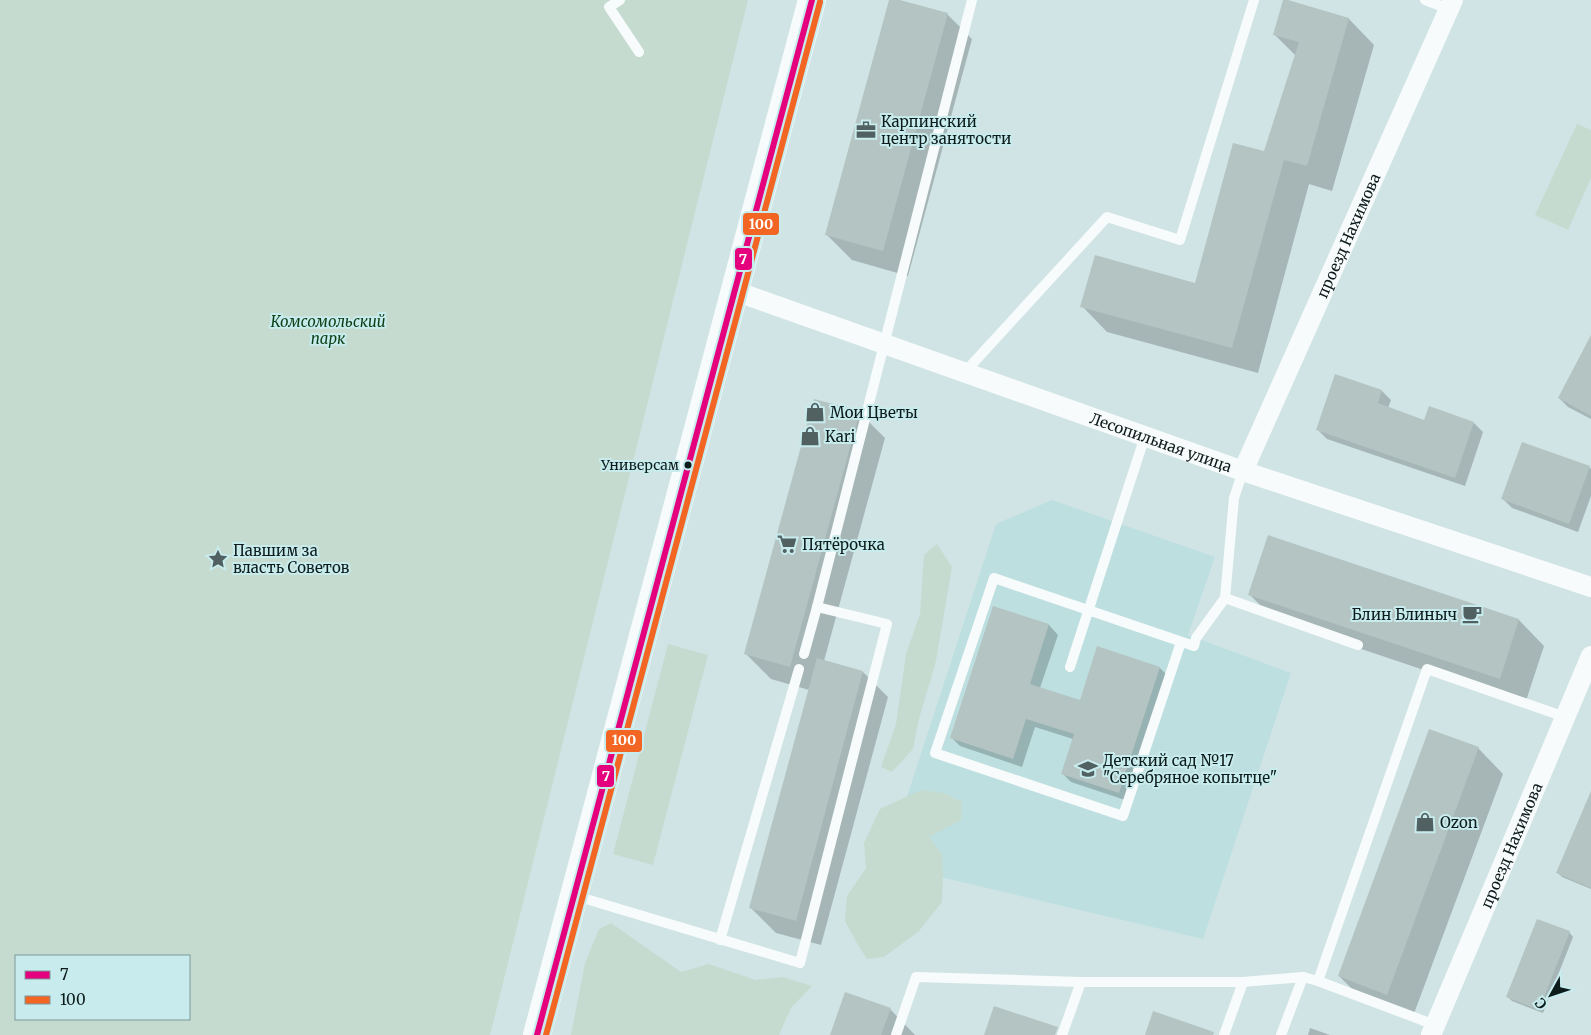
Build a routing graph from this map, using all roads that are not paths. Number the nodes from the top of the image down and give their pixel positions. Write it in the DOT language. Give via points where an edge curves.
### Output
graph roads {
  1 [pos="620,0"];
  2 [pos="812,0"];
  3 [pos="972,0"];
  4 [pos="1254,0"];
  5 [pos="1424,0"];
  6 [pos="1451,4"];
  7 [pos="639,52"];
  8 [pos="735,291"];
  9 [pos="884,344"];
  10 [pos="964,373"];
  11 [pos="1145,436"];
  12 [pos="1243,471"];
  13 [pos="1591,588"];
  14 [pos="1224,598"];
  15 [pos="817,607"];
  16 [pos="1089,610"];
  17 [pos="1181,642"];
  18 [pos="1358,645"];
  19 [pos="804,654"];
  20 [pos="1591,656"];
  21 [pos="1070,667"];
  22 [pos="799,670"];
  23 [pos="1565,718"];
  24 [pos="574,896"];
  25 [pos="720,940"];
  26 [pos="1302,977"];
  27 [pos="1318,981"];
  28 [pos="1081,982"];
  29 [pos="1243,982"];
  30 [pos="1433,1030"];
  31 [pos="537,1035"];
  32 [pos="896,1035"];
  33 [pos="1062,1035"];
  34 [pos="1224,1035"];
  35 [pos="1281,1035"];
  1 -- 7 [label="lane" via="609,7"];
  2 -- 8 [label="main road"];
  3 -- 9 [label="lane"];
  4 -- 10 [label="lane" via="1180,240 1107,217"];
  5 -- 6 [label="lane"];
  6 -- 12 [label="street, проезд Нахимова"];
  8 -- 9 [label="street, Лесопильная улица"];
  8 -- 24 [label="main road"];
  9 -- 10 [label="street, Лесопильная улица"];
  9 -- 15 [label="lane"];
  10 -- 11 [label="street, Лесопильная улица"];
  11 -- 12 [label="street, Лесопильная улица"];
  11 -- 16 [label="lane"];
  12 -- 13 [label="street, Лесопильная улица"];
  12 -- 14 [label="lane" via="1234,498"];
  14 -- 17 [label="lane" via="1196,638 1194,646"];
  14 -- 18 [label="lane"];
  15 -- 19 [label="lane"];
  15 -- 25 [label="lane" via="886,624 800,963"];
  16 -- 17 [label="lane"];
  16 -- 17 [label="lane" via="994,578 935,753 1123,816"];
  16 -- 21 [label="lane"];
  20 -- 23 [label="street, проезд Нахимова"];
  22 -- 25 [label="lane"];
  23 -- 27 [label="lane" via="1427,669"];
  23 -- 30 [label="street, проезд Нахимова"];
  24 -- 25 [label="lane"];
  24 -- 31 [label="main road"];
  26 -- 27 [label="lane"];
  26 -- 29 [label="lane"];
  26 -- 35 [label="lane"];
  27 -- 30 [label="lane"];
  28 -- 29 [label="lane"];
  28 -- 32 [label="lane" via="916,977"];
  28 -- 33 [label="lane"];
  29 -- 34 [label="lane"];
}
